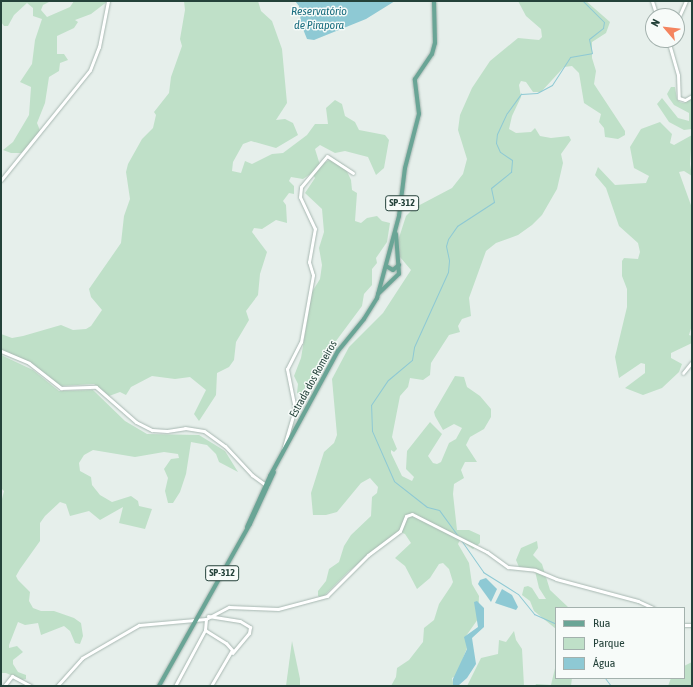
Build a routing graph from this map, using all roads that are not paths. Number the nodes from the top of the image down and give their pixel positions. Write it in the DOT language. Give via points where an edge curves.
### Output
graph roads {
  1 [pos="108,1"];
  2 [pos="434,1"];
  3 [pos="670,48"];
  4 [pos="692,96"];
  5 [pos="353,173"];
  6 [pos="1,180"];
  7 [pos="396,232"];
  8 [pos="399,264"];
  9 [pos="386,266"];
  10 [pos="378,294"];
  11 [pos="1,351"];
  12 [pos="692,362"];
  13 [pos="683,372"];
  14 [pos="284,454"];
  15 [pos="267,486"];
  16 [pos="651,607"];
  17 [pos="207,618"];
  18 [pos="197,619"];
  19 [pos="205,630"];
  20 [pos="232,653"];
  21 [pos="4,686"];
  22 [pos="31,686"];
  23 [pos="57,686"];
  24 [pos="159,686"];
  25 [pos="174,686"];
  26 [pos="211,686"];
  1 -- 6 [label="street" via="90,70"];
  2 -- 7 [label="main road, Estrada dos Romeiros / SP-312" via="435,43 432,54 416,79 419,114 406,164"];
  3 -- 4 [label="street" via="678,75 679,98 685,100"];
  5 -- 14 [label="street" via="327,156 301,187 300,197 315,229 309,262 313,275 301,342 287,369 295,409 283,447"];
  7 -- 8 [label="main road"];
  7 -- 9 [label="main road, Estrada dos Romeiros / SP-312"];
  8 -- 9 [label="main road" via="393,270"];
  8 -- 10 [label="main road" via="397,277"];
  9 -- 10 [label="main road, Estrada dos Romeiros / SP-312"];
  10 -- 14 [label="main road, Estrada dos Romeiros / SP-312" via="370,311 338,352"];
  11 -- 15 [label="street" via="29,363 61,388 96,387 136,422 152,430 185,428 204,431 225,446 252,475"];
  12 -- 13 [label="street"];
  14 -- 15 [label="main road, Estrada dos Romeiros / SP-312"];
  15 -- 18 [label="main road, Estrada dos Romeiros / SP-312"];
  16 -- 17 [label="street" via="638,601 556,579 535,570 508,567 487,552 412,514 406,516 400,531 368,554 327,596 278,609 229,607"];
  17 -- 18 [label="street"];
  17 -- 19 [label="street"];
  17 -- 20 [label="street" via="240,621 250,627 249,632"];
  18 -- 23 [label="street" via="139,625 82,658"];
  18 -- 24 [label="main road, Estrada dos Romeiros / SP-312"];
  19 -- 20 [label="street" via="230,645"];
  19 -- 25 [label="street"];
  20 -- 26 [label="street"];
  21 -- 22 [label="street" via="12,676"];
}
